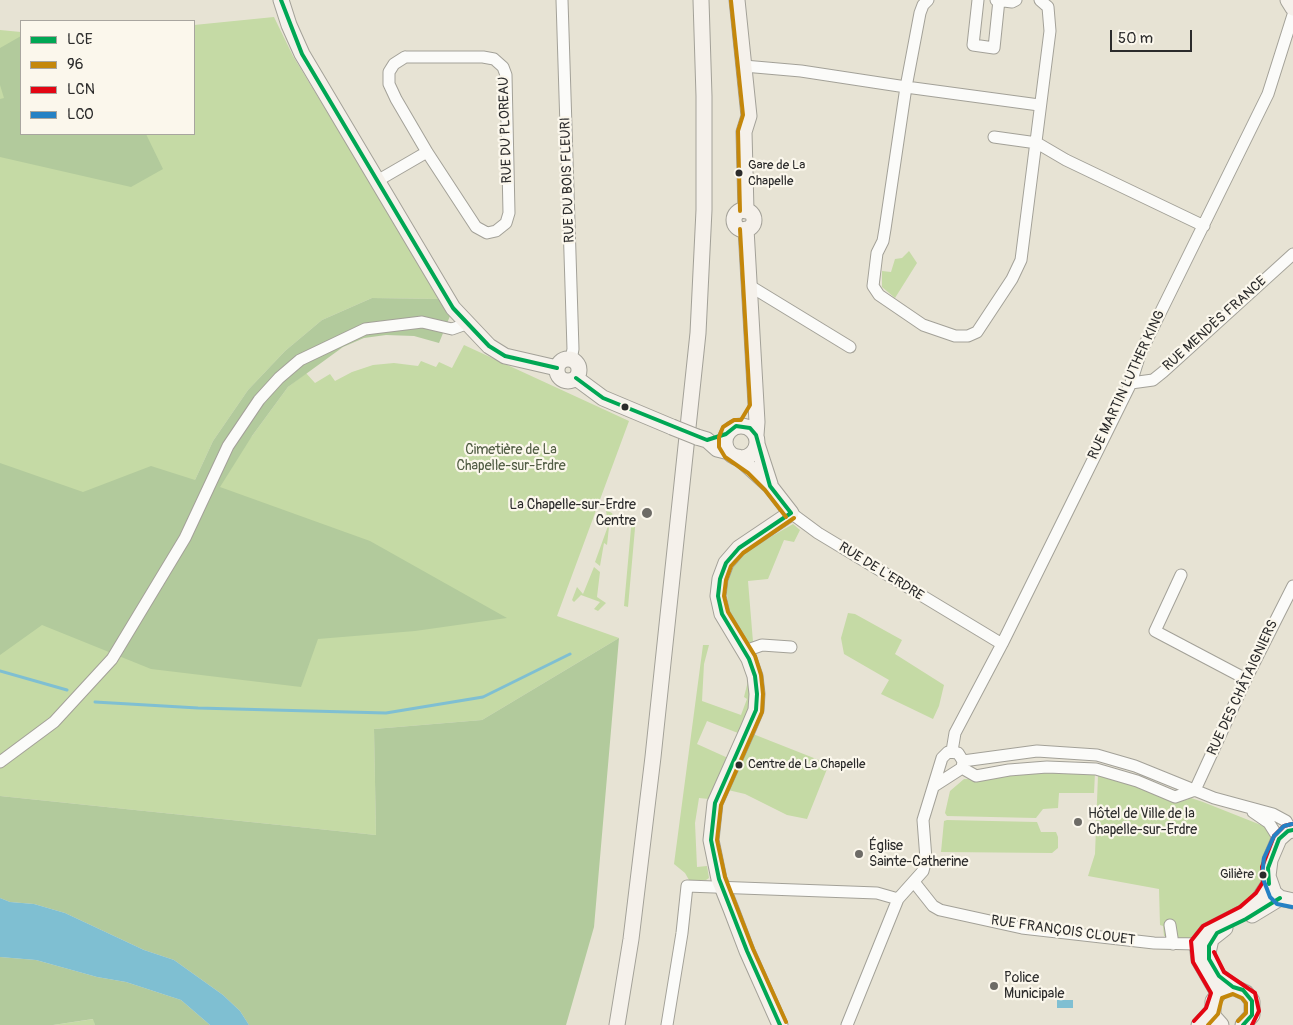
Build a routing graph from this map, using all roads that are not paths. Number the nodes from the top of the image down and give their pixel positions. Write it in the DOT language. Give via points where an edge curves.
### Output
graph roads {
  1 [pos="281,0"];
  2 [pos="562,0"];
  3 [pos="701,0"];
  4 [pos="737,0"];
  5 [pos="928,0"];
  6 [pos="978,0"];
  7 [pos="998,0"];
  8 [pos="1016,0"];
  9 [pos="1040,0"];
  10 [pos="1288,0"];
  11 [pos="1293,8"];
  12 [pos="1293,16"];
  13 [pos="744,66"];
  14 [pos="906,87"];
  15 [pos="1039,104"];
  16 [pos="994,137"];
  17 [pos="1037,143"];
  18 [pos="427,152"];
  19 [pos="377,181"];
  20 [pos="1204,226"];
  21 [pos="1293,254"];
  22 [pos="750,286"];
  23 [pos="466,324"];
  24 [pos="850,347"];
  25 [pos="571,360"];
  26 [pos="557,368"];
  27 [pos="576,378"];
  28 [pos="1130,383"];
  29 [pos="726,434"];
  30 [pos="752,435"];
  31 [pos="702,438"];
  32 [pos="733,455"];
  33 [pos="770,486"];
  34 [pos="791,513"];
  35 [pos="1181,575"];
  36 [pos="1293,586"];
  37 [pos="1002,644"];
  38 [pos="791,647"];
  39 [pos="745,651"];
  40 [pos="1246,679"];
  41 [pos="952,751"];
  42 [pos="0,762"];
  43 [pos="941,762"];
  44 [pos="959,767"];
  45 [pos="934,786"];
  46 [pos="1195,790"];
  47 [pos="1288,833"];
  48 [pos="914,882"];
  49 [pos="1269,884"];
  50 [pos="723,888"];
  51 [pos="898,899"];
  52 [pos="1286,899"];
  53 [pos="1170,925"];
  54 [pos="1173,944"];
  55 [pos="1197,944"];
  56 [pos="1233,987"];
  57 [pos="1218,992"];
  58 [pos="1216,1021"];
  59 [pos="1250,1023"];
  60 [pos="617,1025"];
  61 [pos="667,1025"];
  62 [pos="780,1025"];
  63 [pos="846,1025"];
  64 [pos="1199,1025"];
  1 -- 19 [label="street" via="288,25 302,54"];
  2 -- 25 [label="street, RUE DU BOIS FLEURI"];
  3 -- 60 [label="street" via="704,210 698,333 651,776"];
  4 -- 13 [label="street"];
  5 -- 14 [label="street" via="920,13"];
  6 -- 7 [label="street" via="972,45 994,48"];
  7 -- 8 [label="street"];
  9 -- 15 [label="street" via="1048,7 1050,31"];
  10 -- 11 [label="street"];
  12 -- 20 [label="street, RUE MARTIN LUTHER KING" via="1268,94"];
  13 -- 14 [label="street"];
  13 -- 22 [label="street" via="748,116 744,132 746,211 740,211 734,219 738,228 746,229"];
  14 -- 15 [label="street"];
  14 -- 17 [label="street" via="885,229 877,253 873,286 879,295 939,332 968,336 978,332 1017,270 1027,229"];
  15 -- 17 [label="street"];
  16 -- 17 [label="street"];
  17 -- 20 [label="street"];
  18 -- 18 [label="street, RUE DU PLOREAU" via="390,84 388,72 405,57 483,56 494,59 506,75 509,214 506,223 487,233 476,227"];
  18 -- 19 [label="street"];
  19 -- 23 [label="street" via="453,308"];
  20 -- 28 [label="street, RUE MARTIN LUTHER KING" via="1140,354"];
  21 -- 28 [label="street, RUE MENDÈS FRANCE" via="1153,380"];
  22 -- 24 [label="street"];
  22 -- 30 [label="street" via="756,406"];
  23 -- 26 [label="street" via="505,356"];
  23 -- 42 [label="street" via="452,329 422,322 365,329 300,360 279,378 258,400 228,446 185,538 112,659 54,722"];
  25 -- 26 [label="street" via="564,360"];
  25 -- 27 [label="street" via="579,368"];
  26 -- 27 [label="street" via="563,380"];
  27 -- 31 [label="street, RUE DE L'ERDRE, bridge" via="603,398"];
  28 -- 37 [label="street, RUE MARTIN LUTHER KING"];
  29 -- 30 [label="street" via="736,426"];
  29 -- 31 [label="street"];
  29 -- 32 [label="street" via="725,442"];
  30 -- 32 [label="street" via="748,456"];
  30 -- 33 [label="street, RUE DE L'ERDRE"];
  31 -- 32 [label="street, RUE DE L'ERDRE"];
  32 -- 33 [label="street, RUE DE L'ERDRE"];
  33 -- 34 [label="street, RUE DE L'ERDRE"];
  34 -- 37 [label="street, RUE DE L'ERDRE" via="818,533"];
  34 -- 39 [label="street" via="739,548 726,563 720,579 718,596 722,614"];
  35 -- 40 [label="street" via="1155,631"];
  36 -- 40 [label="street, RUE DES CHÂTAIGNIERS"];
  37 -- 41 [label="street, RUE MARTIN LUTHER KING" via="955,733"];
  38 -- 39 [label="street" via="762,645"];
  39 -- 50 [label="street" via="755,676 757,704 715,803 711,840"];
  40 -- 46 [label="street, RUE DES CHÂTAIGNIERS"];
  41 -- 43 [label="street" via="945,754"];
  41 -- 44 [label="street" via="958,753"];
  43 -- 44 [label="street" via="944,770"];
  43 -- 45 [label="street"];
  44 -- 45 [label="street"];
  44 -- 46 [label="street" via="1037,751 1097,755"];
  44 -- 46 [label="street" via="976,776 1047,767 1096,769 1175,797"];
  45 -- 48 [label="street" via="923,820 926,859"];
  46 -- 47 [label="street" via="1250,809"];
  47 -- 49 [label="street" via="1270,860"];
  48 -- 51 [label="street"];
  48 -- 54 [label="street, RUE FRANÇOIS CLOUET" via="940,910 1022,928"];
  49 -- 52 [label="street"];
  49 -- 55 [label="street" via="1257,902 1207,931"];
  50 -- 51 [label="street" via="877,893"];
  50 -- 61 [label="street" via="687,886"];
  50 -- 62 [label="street"];
  51 -- 63 [label="street"];
  52 -- 56 [label="street" via="1217,933 1211,940 1209,959 1219,976"];
  53 -- 54 [label="street"];
  54 -- 55 [label="street, RUE FRANÇOIS CLOUET"];
  55 -- 57 [label="street" via="1199,960"];
  56 -- 57 [label="street"];
  56 -- 59 [label="street" via="1250,996 1253,1010"];
  57 -- 58 [label="street" via="1212,1001"];
  58 -- 64 [label="street"];
}
